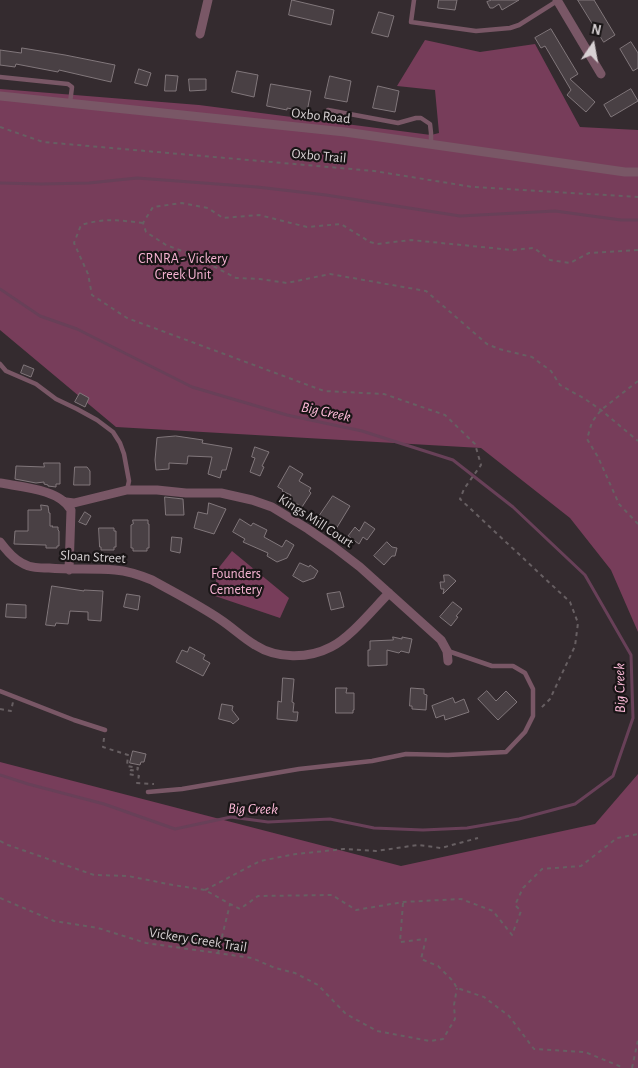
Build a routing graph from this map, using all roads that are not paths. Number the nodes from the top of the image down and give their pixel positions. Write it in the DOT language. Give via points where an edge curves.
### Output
graph roads {
  1 [pos="208,0"];
  2 [pos="414,0"];
  3 [pos="557,0"];
  4 [pos="200,34"];
  5 [pos="601,74"];
  6 [pos="0,77"];
  7 [pos="0,96"];
  8 [pos="70,103"];
  9 [pos="328,110"];
  10 [pos="431,144"];
  11 [pos="638,172"];
  12 [pos="0,364"];
  13 [pos="0,483"];
  14 [pos="127,490"];
  15 [pos="66,502"];
  16 [pos="0,542"];
  17 [pos="70,570"];
  18 [pos="389,593"];
  19 [pos="447,651"];
  20 [pos="448,661"];
  21 [pos="0,691"];
  22 [pos="105,730"];
  23 [pos="148,792"];
  1 -- 4 [label="street"];
  2 -- 3 [label="lane" via="411,22 476,30 519,25"];
  3 -- 5 [label="street"];
  6 -- 8 [label="lane" via="68,84 72,87"];
  7 -- 8 [label="street, Oxbo Road"];
  8 -- 10 [label="street, Oxbo Road"];
  9 -- 10 [label="lane" via="398,122 421,118 430,124"];
  10 -- 11 [label="street, Oxbo Road"];
  12 -- 14 [label="lane" via="6,371 36,384 113,432 124,454 130,481"];
  13 -- 15 [label="street" via="38,490"];
  14 -- 15 [label="street, Kings Mill Court" via="82,502"];
  14 -- 18 [label="street, Kings Mill Court" via="221,494 272,507 334,546"];
  15 -- 17 [label="street" via="71,510"];
  16 -- 17 [label="street, Sloan Street" via="23,564"];
  17 -- 18 [label="street, Sloan Street" via="115,570 152,580 221,619 255,646 274,654 295,656 316,653 346,638"];
  18 -- 19 [label="street, Kings Mill Court" via="441,640"];
  19 -- 20 [label="street"];
  19 -- 23 [label="lane" via="492,666 513,666 525,673 533,689 533,716 526,732 506,752 406,754"];
  21 -- 22 [label="lane"];
}
